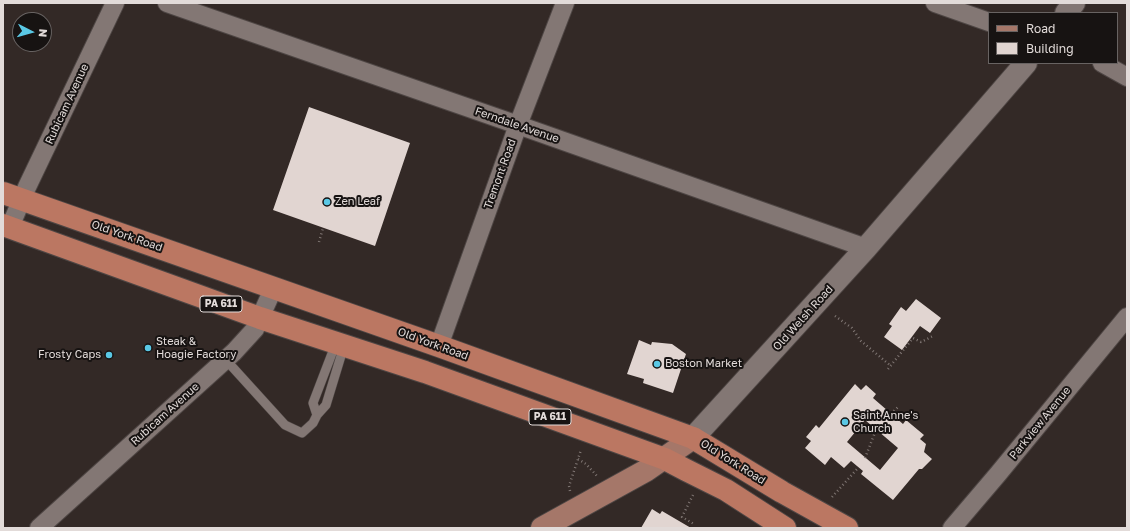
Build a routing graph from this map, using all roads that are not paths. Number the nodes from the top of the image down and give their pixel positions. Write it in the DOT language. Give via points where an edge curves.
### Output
graph roads {
  1 [pos="115,3"];
  2 [pos="167,3"];
  3 [pos="565,3"];
  4 [pos="935,3"];
  5 [pos="1074,3"];
  6 [pos="1067,12"];
  7 [pos="988,22"];
  8 [pos="1025,64"];
  9 [pos="1104,64"];
  10 [pos="1127,77"];
  11 [pos="518,125"];
  12 [pos="13,196"];
  13 [pos="6,226"];
  14 [pos="866,248"];
  15 [pos="274,287"];
  16 [pos="1127,317"];
  17 [pos="260,318"];
  18 [pos="340,344"];
  19 [pos="439,346"];
  20 [pos="226,360"];
  21 [pos="694,438"];
  22 [pos="665,459"];
  23 [pos="39,528"];
  24 [pos="542,528"];
  25 [pos="785,528"];
  26 [pos="847,528"];
  27 [pos="952,528"];
  1 -- 12 [label="street, Rubicam Avenue"];
  2 -- 11 [label="street, Ferndale Avenue"];
  3 -- 11 [label="street, Tremont Road"];
  4 -- 7 [label="street"];
  5 -- 6 [label="main road"];
  8 -- 14 [label="main road, Old Welsh Road"];
  9 -- 10 [label="street"];
  11 -- 14 [label="street, Ferndale Avenue"];
  11 -- 19 [label="street, Tremont Road"];
  12 -- 13 [label="street, Rubicam Avenue"];
  12 -- 15 [label="highway, Old York Road / PA 611"];
  13 -- 17 [label="highway, PA 611"];
  14 -- 21 [label="main road, Old Welsh Road"];
  15 -- 17 [label="street, Rubicam Avenue"];
  15 -- 19 [label="highway, Old York Road / PA 611"];
  16 -- 27 [label="street, Parkview Avenue"];
  17 -- 18 [label="highway, PA 611"];
  17 -- 20 [label="street, Rubicam Avenue" via="255,330"];
  18 -- 20 [label="lane" via="313,403 317,415 314,423 302,433 285,426"];
  18 -- 22 [label="highway, PA 611"];
  19 -- 21 [label="highway, Old York Road / PA 611"];
  20 -- 23 [label="street, Rubicam Avenue"];
  21 -- 22 [label="main road, Old Welsh Road"];
  21 -- 26 [label="highway, Old York Road / PA 611"];
  22 -- 24 [label="main road, Old Welsh Road"];
  22 -- 25 [label="highway, PA 611" via="726,490"];
}
